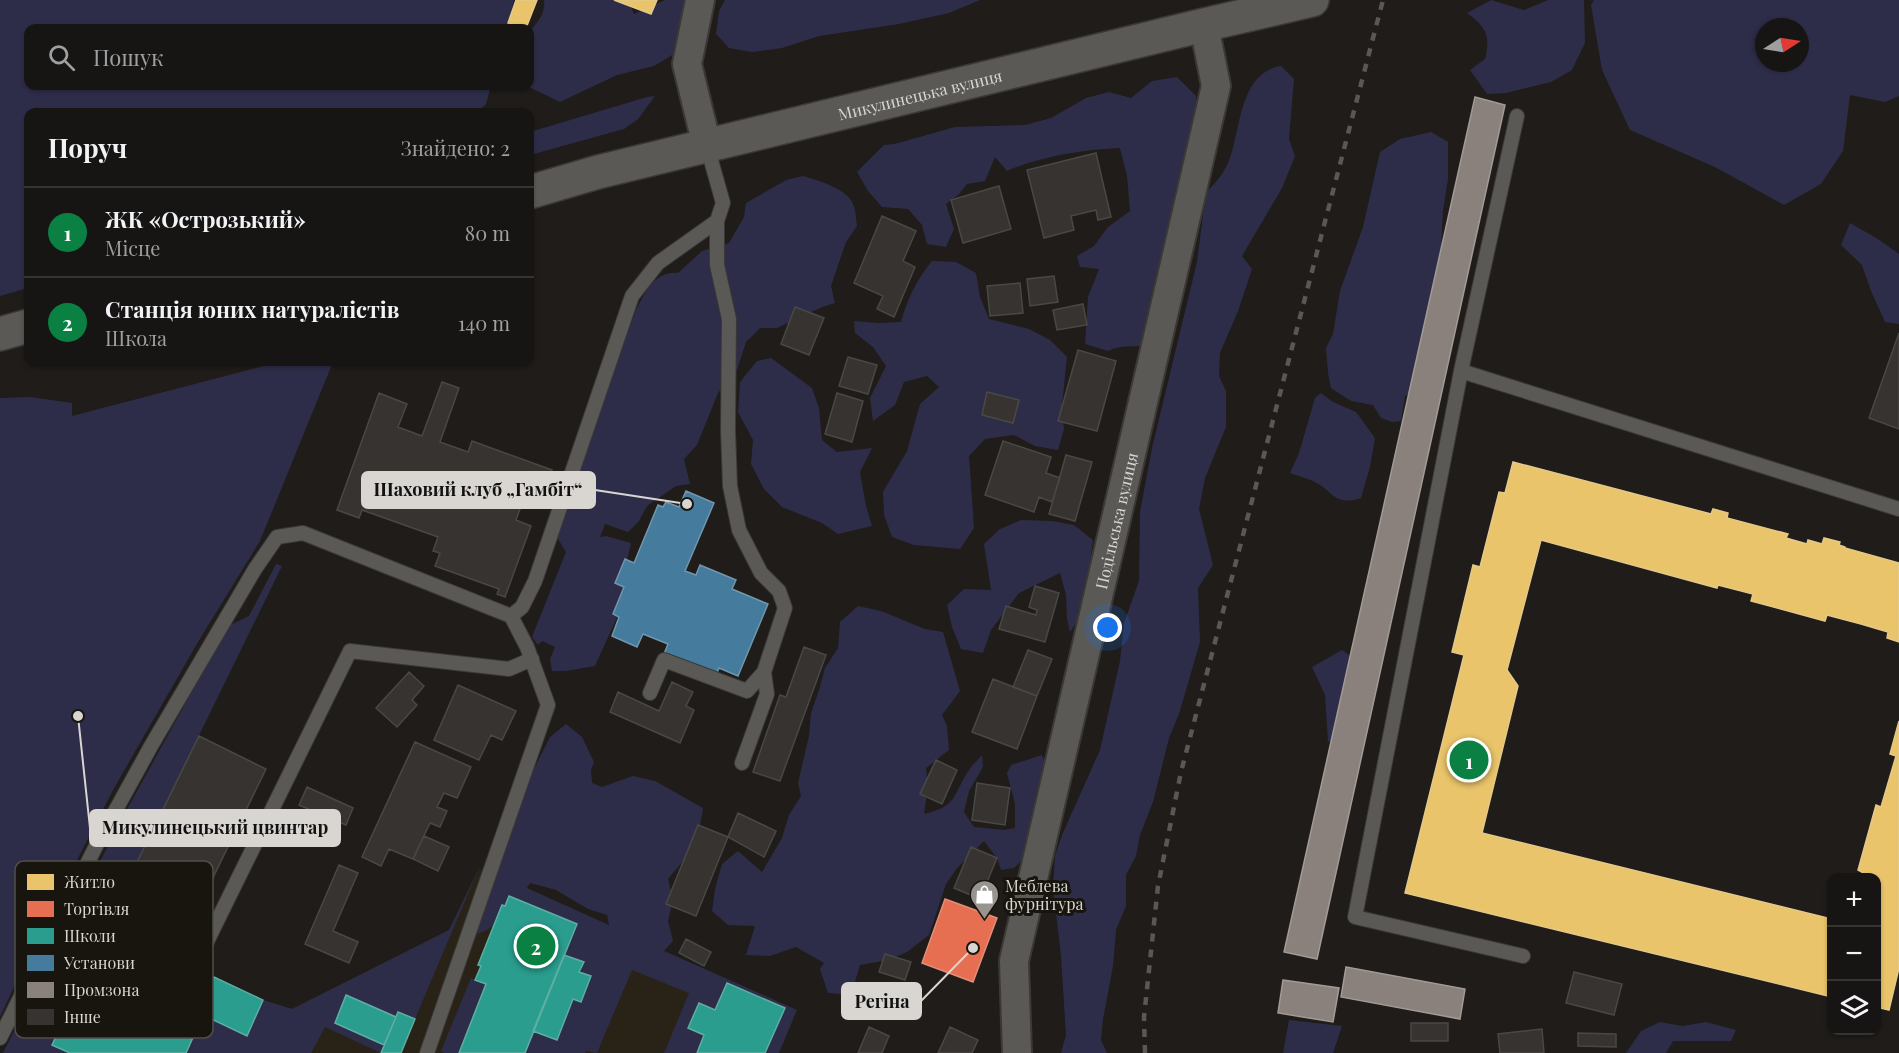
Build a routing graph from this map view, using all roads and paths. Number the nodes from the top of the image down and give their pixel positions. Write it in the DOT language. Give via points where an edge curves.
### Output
graph roads {
  1 [pos="700,0"];
  2 [pos="1303,2"];
  3 [pos="1204,25"];
  4 [pos="1517,116"];
  5 [pos="707,146"];
  6 [pos="534,191"];
  7 [pos="717,221"];
  8 [pos="24,327"];
  9 [pos="0,334"];
  10 [pos="1461,371"];
  11 [pos="1899,508"];
  12 [pos="511,616"];
  13 [pos="532,660"];
  14 [pos="764,672"];
  15 [pos="650,693"];
  16 [pos="742,763"];
  17 [pos="88,861"];
  18 [pos="213,929"];
  19 [pos="1523,956"];
  20 [pos="15,1008"];
  21 [pos="0,1038"];
  22 [pos="427,1053"];
  23 [pos="1017,1053"];
  1 -- 5 [label="street" via="687,64"];
  2 -- 3 [label="main road, Микулинецька вулиця"];
  3 -- 5 [label="main road, Микулинецька вулиця"];
  3 -- 23 [label="street, Подільська вулиця" via="1216,86 1014,961"];
  4 -- 10 [label="lane"];
  5 -- 6 [label="main road, Микулинецька вулиця"];
  5 -- 7 [label="lane" via="723,203"];
  7 -- 12 [label="lane" via="658,264 632,296 535,581 522,607"];
  7 -- 14 [label="lane" via="717,265 729,319 730,486 739,530 761,573 779,591 785,608"];
  8 -- 9 [label="main road"];
  10 -- 11 [label="lane"];
  10 -- 19 [label="lane" via="1355,917"];
  12 -- 13 [label="lane"];
  12 -- 17 [label="lane" via="303,533 277,537 146,756"];
  13 -- 18 [label="lane" via="509,669 350,651"];
  13 -- 22 [label="lane" via="548,705"];
  14 -- 15 [label="lane" via="747,691 664,660"];
  14 -- 16 [label="lane" via="767,694"];
  20 -- 21 [label="lane"];
}
